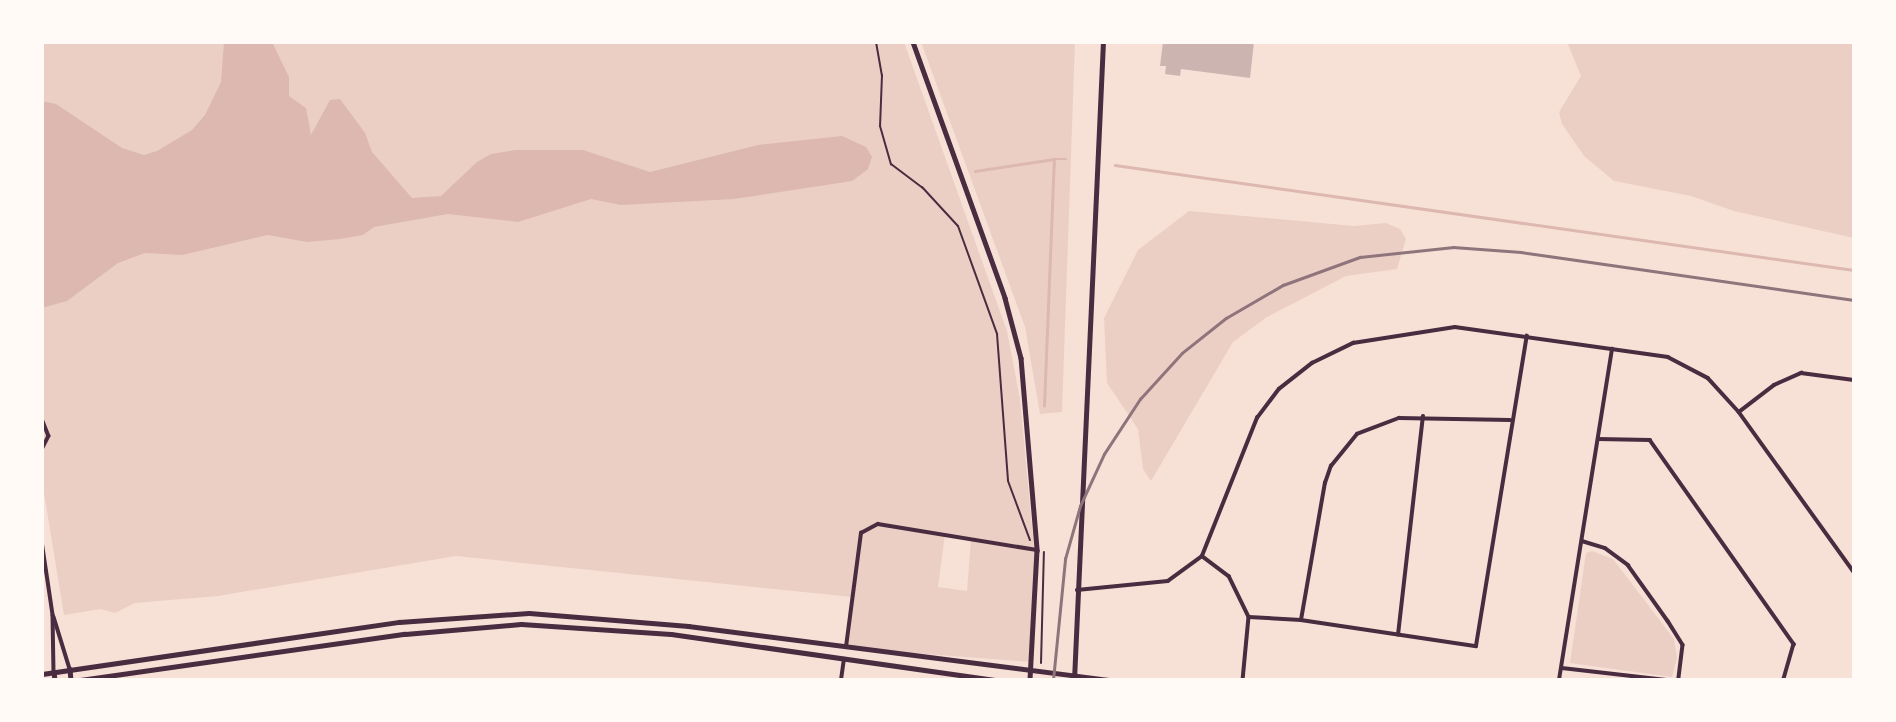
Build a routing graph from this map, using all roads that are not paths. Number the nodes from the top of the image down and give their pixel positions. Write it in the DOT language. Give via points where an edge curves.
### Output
graph roads {
  1 [pos="912,42"];
  2 [pos="1103,42"];
  3 [pos="1527,336"];
  4 [pos="1612,349"];
  5 [pos="1854,380"];
  6 [pos="1739,412"];
  7 [pos="1423,416"];
  8 [pos="42,419"];
  9 [pos="1510,420"];
  10 [pos="1598,439"];
  11 [pos="42,450"];
  12 [pos="42,541"];
  13 [pos="1582,541"];
  14 [pos="1037,550"];
  15 [pos="1202,556"];
  16 [pos="1854,572"];
  17 [pos="1077,590"];
  18 [pos="53,615"];
  19 [pos="1249,617"];
  20 [pos="1301,620"];
  21 [pos="1398,635"];
  22 [pos="846,648"];
  23 [pos="844,659"];
  24 [pos="1561,668"];
  25 [pos="70,669"];
  26 [pos="54,672"];
  27 [pos="42,674"];
  28 [pos="55,680"];
  29 [pos="71,680"];
  30 [pos="80,680"];
  31 [pos="841,680"];
  32 [pos="995,680"];
  33 [pos="1030,680"];
  34 [pos="1074,680"];
  35 [pos="1110,680"];
  36 [pos="1243,680"];
  37 [pos="1559,680"];
  38 [pos="1668,680"];
  39 [pos="1679,680"];
  40 [pos="1784,680"];
  1 -- 14 [label="street" via="1005,298 1021,358"];
  2 -- 17 [label="street"];
  3 -- 4 [label="street"];
  3 -- 9 [label="street"];
  3 -- 15 [label="street" via="1455,327 1394,334 1353,343 1312,362 1279,389 1257,418"];
  4 -- 6 [label="street" via="1668,357 1708,378"];
  4 -- 10 [label="street"];
  5 -- 6 [label="street" via="1801,373 1774,385"];
  6 -- 16 [label="street"];
  7 -- 9 [label="street"];
  7 -- 20 [label="street" via="1399,418 1357,434 1331,466"];
  7 -- 21 [label="street"];
  8 -- 11 [label="street" via="49,436"];
  9 -- 21 [label="street" via="1476,646"];
  10 -- 13 [label="street"];
  10 -- 40 [label="street" via="1650,440 1794,644"];
  12 -- 18 [label="street"];
  13 -- 24 [label="street"];
  13 -- 39 [label="street" via="1605,548 1628,565 1668,621 1683,645"];
  14 -- 22 [label="street" via="878,524 861,533"];
  14 -- 33 [label="street"];
  15 -- 17 [label="street" via="1168,581"];
  15 -- 19 [label="street" via="1229,576"];
  17 -- 34 [label="street"];
  18 -- 25 [label="street"];
  18 -- 26 [label="street"];
  19 -- 20 [label="street"];
  19 -- 36 [label="street"];
  20 -- 21 [label="street"];
  22 -- 25 [label="main road" via="593,615 521,613 399,622"];
  22 -- 35 [label="main road"];
  23 -- 30 [label="main road" via="631,629 521,624 405,634"];
  23 -- 31 [label="street"];
  23 -- 32 [label="main road"];
  24 -- 37 [label="street"];
  24 -- 38 [label="street"];
  25 -- 26 [label="main road"];
  25 -- 29 [label="street"];
  26 -- 27 [label="main road"];
  26 -- 28 [label="street"];
}
